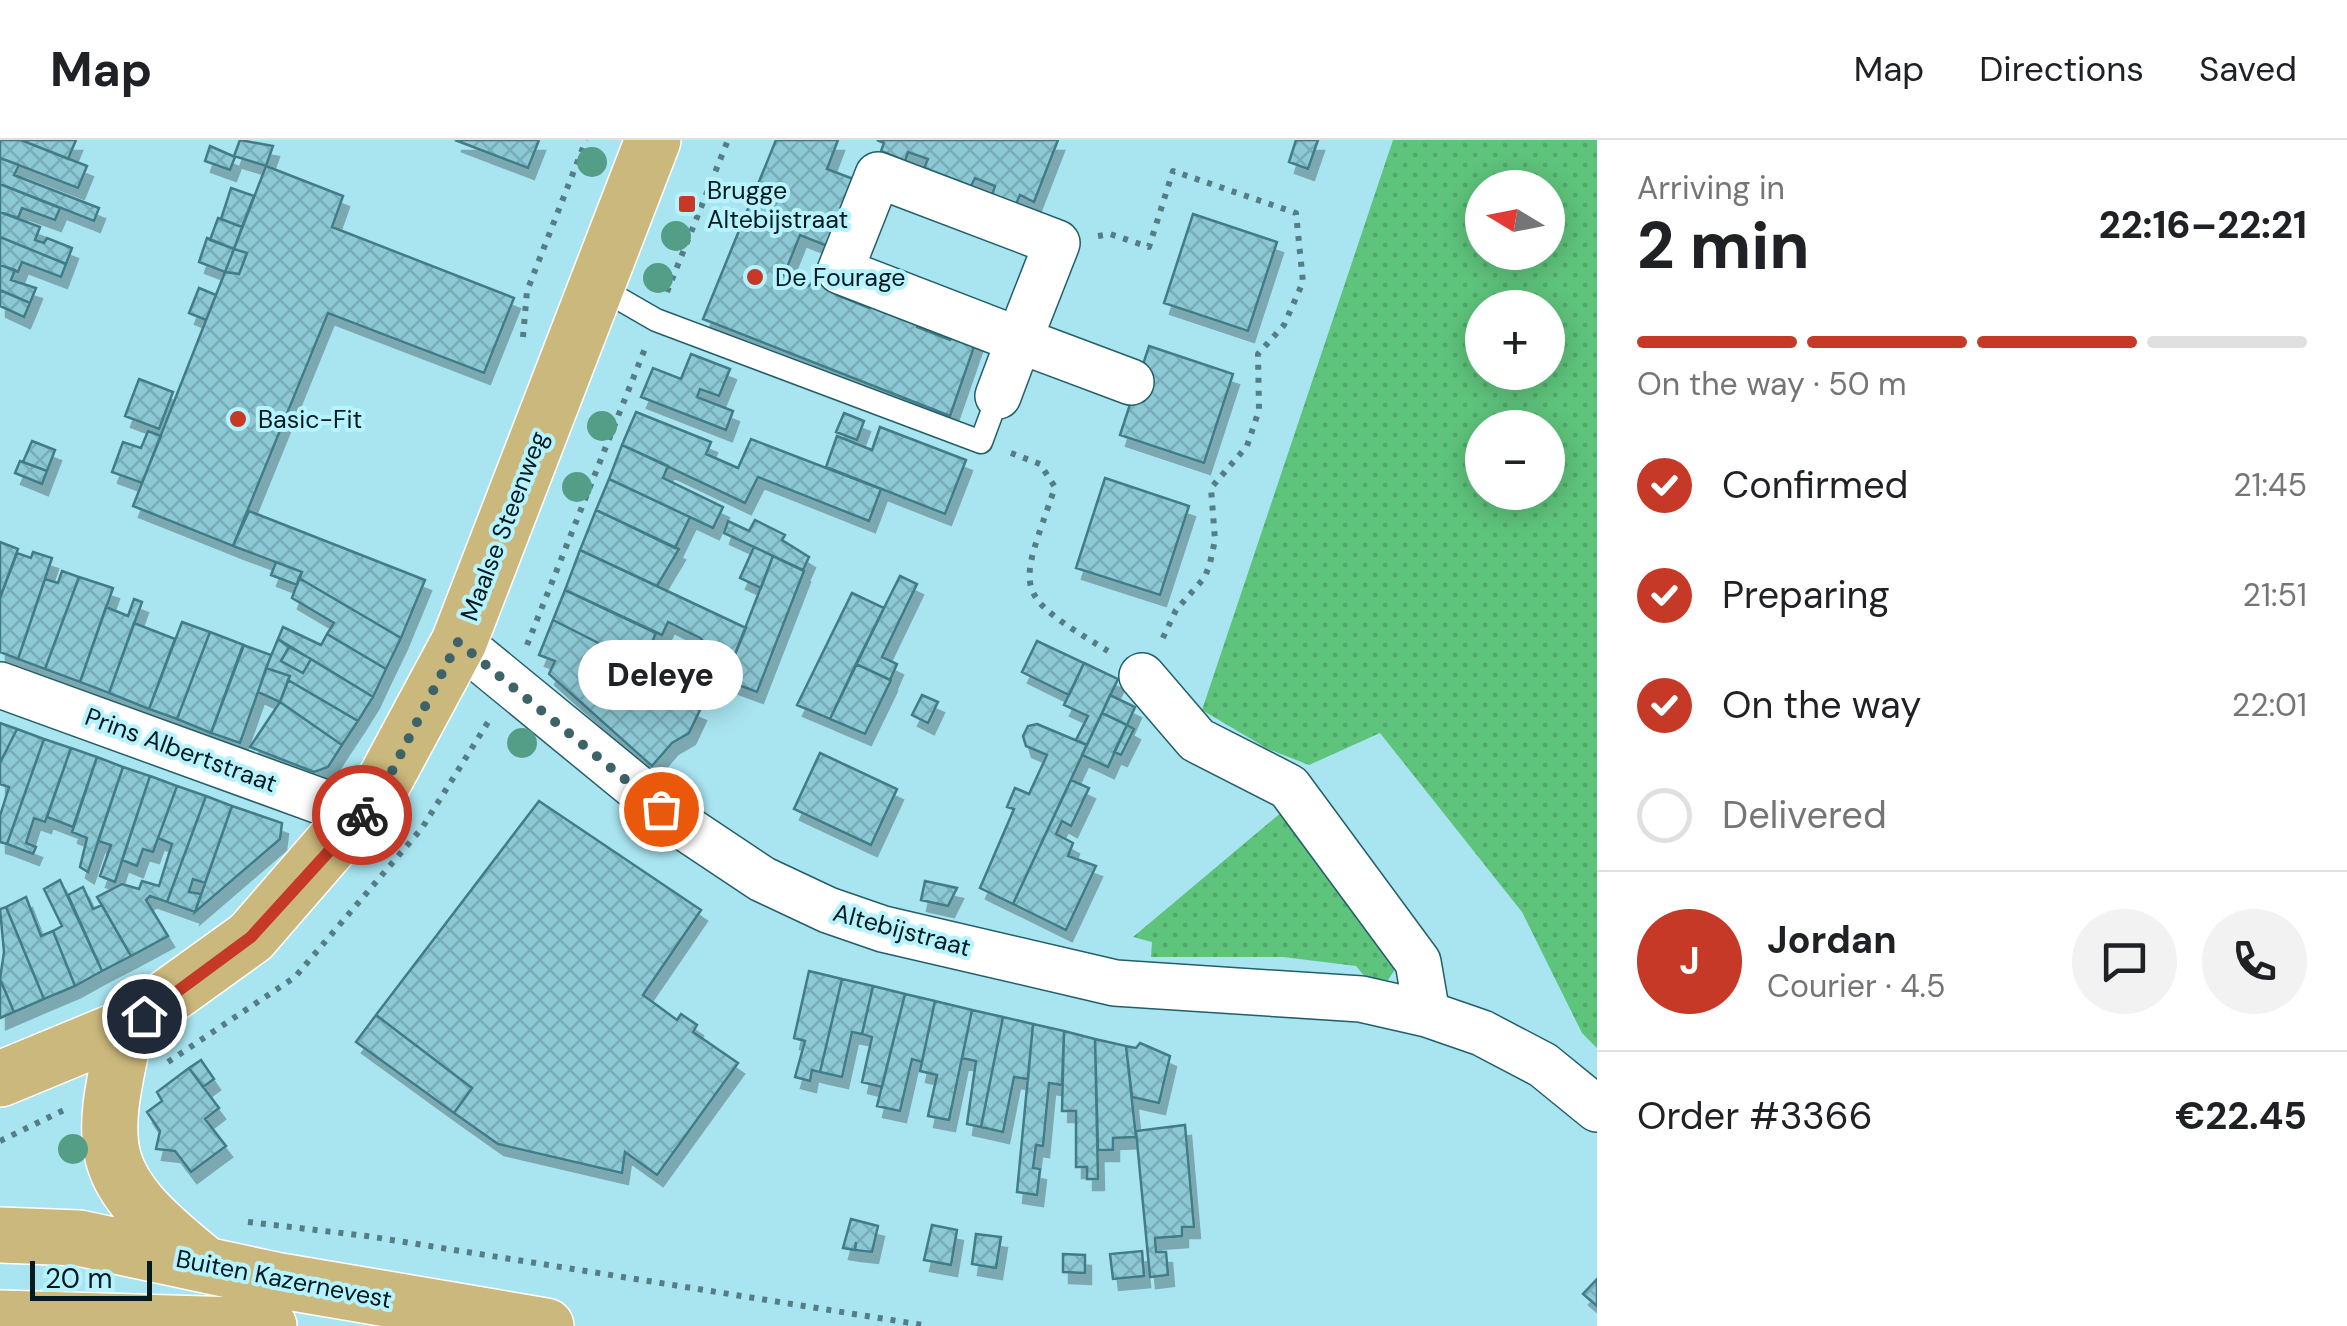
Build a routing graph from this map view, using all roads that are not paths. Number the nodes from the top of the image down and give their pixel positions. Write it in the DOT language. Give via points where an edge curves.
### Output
graph roads {
  1 [pos="654,140"];
  2 [pos="597,286"];
  3 [pos="1019,340"];
  4 [pos="1131,382"];
  5 [pos="998,396"];
  6 [pos="458,642"];
  7 [pos="1142,676"];
  8 [pos="0,685"];
  9 [pos="361,816"];
  10 [pos="1427,1014"];
  11 [pos="126,1027"];
  12 [pos="1,1077"];
  13 [pos="1597,1109"];
  14 [pos="0,1234"];
  15 [pos="218,1242"];
  16 [pos="449,1313"];
  17 [pos="0,1318"];
  18 [pos="269,1326"];
  19 [pos="350,1326"];
  20 [pos="546,1326"];
  1 -- 2 [label="main road, Maalse Steenweg"];
  2 -- 5 [label="lane" via="656,320 981,442"];
  2 -- 6 [label="main road, Maalse Steenweg"];
  3 -- 3 [label="street" via="840,272 878,175 1057,243"];
  3 -- 4 [label="street"];
  3 -- 5 [label="street"];
  6 -- 9 [label="main road, Maalse Steenweg" via="390,775"];
  6 -- 10 [label="street, Altebijstraat" via="686,829 762,880 828,910 1115,983 1362,999"];
  7 -- 10 [label="street" via="1197,740 1289,787 1418,962"];
  8 -- 9 [label="street, Prins Albertstraat"];
  9 -- 11 [label="main road, Maalse Steenweg" via="251,937"];
  10 -- 13 [label="street, Altebijstraat" via="1543,1065"];
  11 -- 12 [label="main road, Maalse Steenweg"];
  11 -- 15 [label="main road" via="107,1114 109,1149 120,1177 138,1206"];
  14 -- 15 [label="main road, Buiten Kazernevest"];
  15 -- 16 [label="main road, Buiten Kazernevest"];
  16 -- 19 [label="main road, Buiten Kazernevest"];
  16 -- 20 [label="main road, Buiten Kazernevest"];
  17 -- 18 [label="main road, Buiten Kazernevest"];
}
